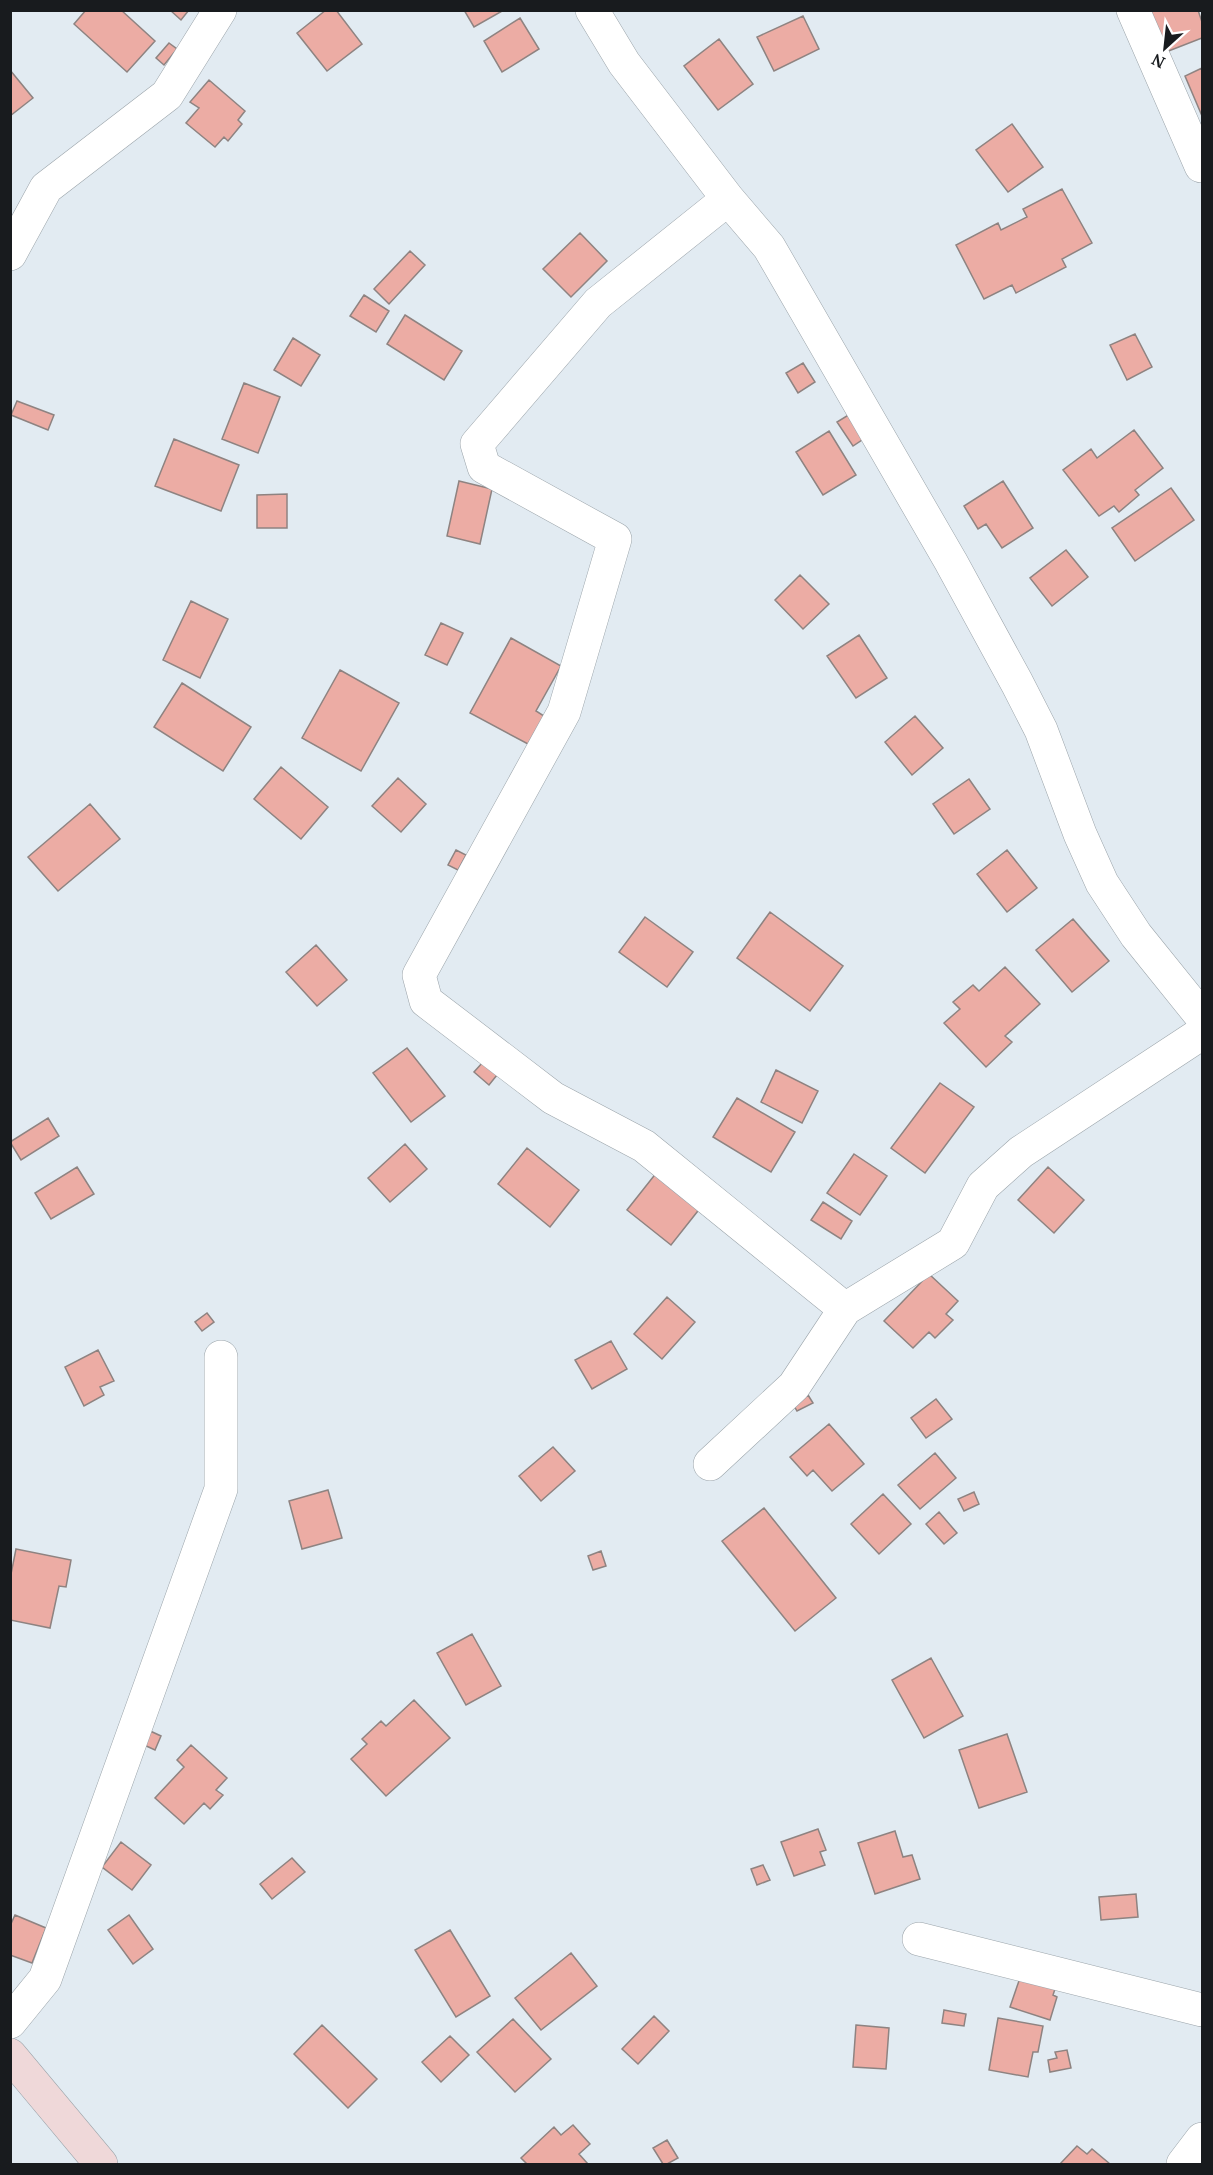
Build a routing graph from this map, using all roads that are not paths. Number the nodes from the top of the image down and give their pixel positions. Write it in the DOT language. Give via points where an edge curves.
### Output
graph roads {
  1 [pos="220,10"];
  2 [pos="592,10"];
  3 [pos="1133,10"];
  4 [pos="1201,166"];
  5 [pos="728,199"];
  6 [pos="10,254"];
  7 [pos="1203,1017"];
  8 [pos="1203,1033"];
  9 [pos="845,1309"];
  10 [pos="221,1357"];
  11 [pos="710,1464"];
  12 [pos="919,1939"];
  13 [pos="1203,2010"];
  14 [pos="10,2022"];
  15 [pos="10,2055"];
  16 [pos="1203,2139"];
  17 [pos="101,2164"];
  18 [pos="1184,2164"];
  1 -- 6 [label="street" via="167,95 46,188"];
  2 -- 5 [label="street" via="624,63"];
  3 -- 4 [label="street"];
  5 -- 7 [label="street" via="769,247 973,602 1041,730 1102,883 1136,935"];
  5 -- 9 [label="street" via="598,303 477,444 484,467 615,539 564,712 419,975 426,1001 553,1098 644,1146"];
  8 -- 9 [label="street" via="1021,1152 983,1186 953,1243"];
  9 -- 11 [label="street" via="794,1386"];
  10 -- 14 [label="street" via="221,1489 45,1978"];
  12 -- 13 [label="street"];
  15 -- 17 [label="street"];
  16 -- 18 [label="street"];
}
